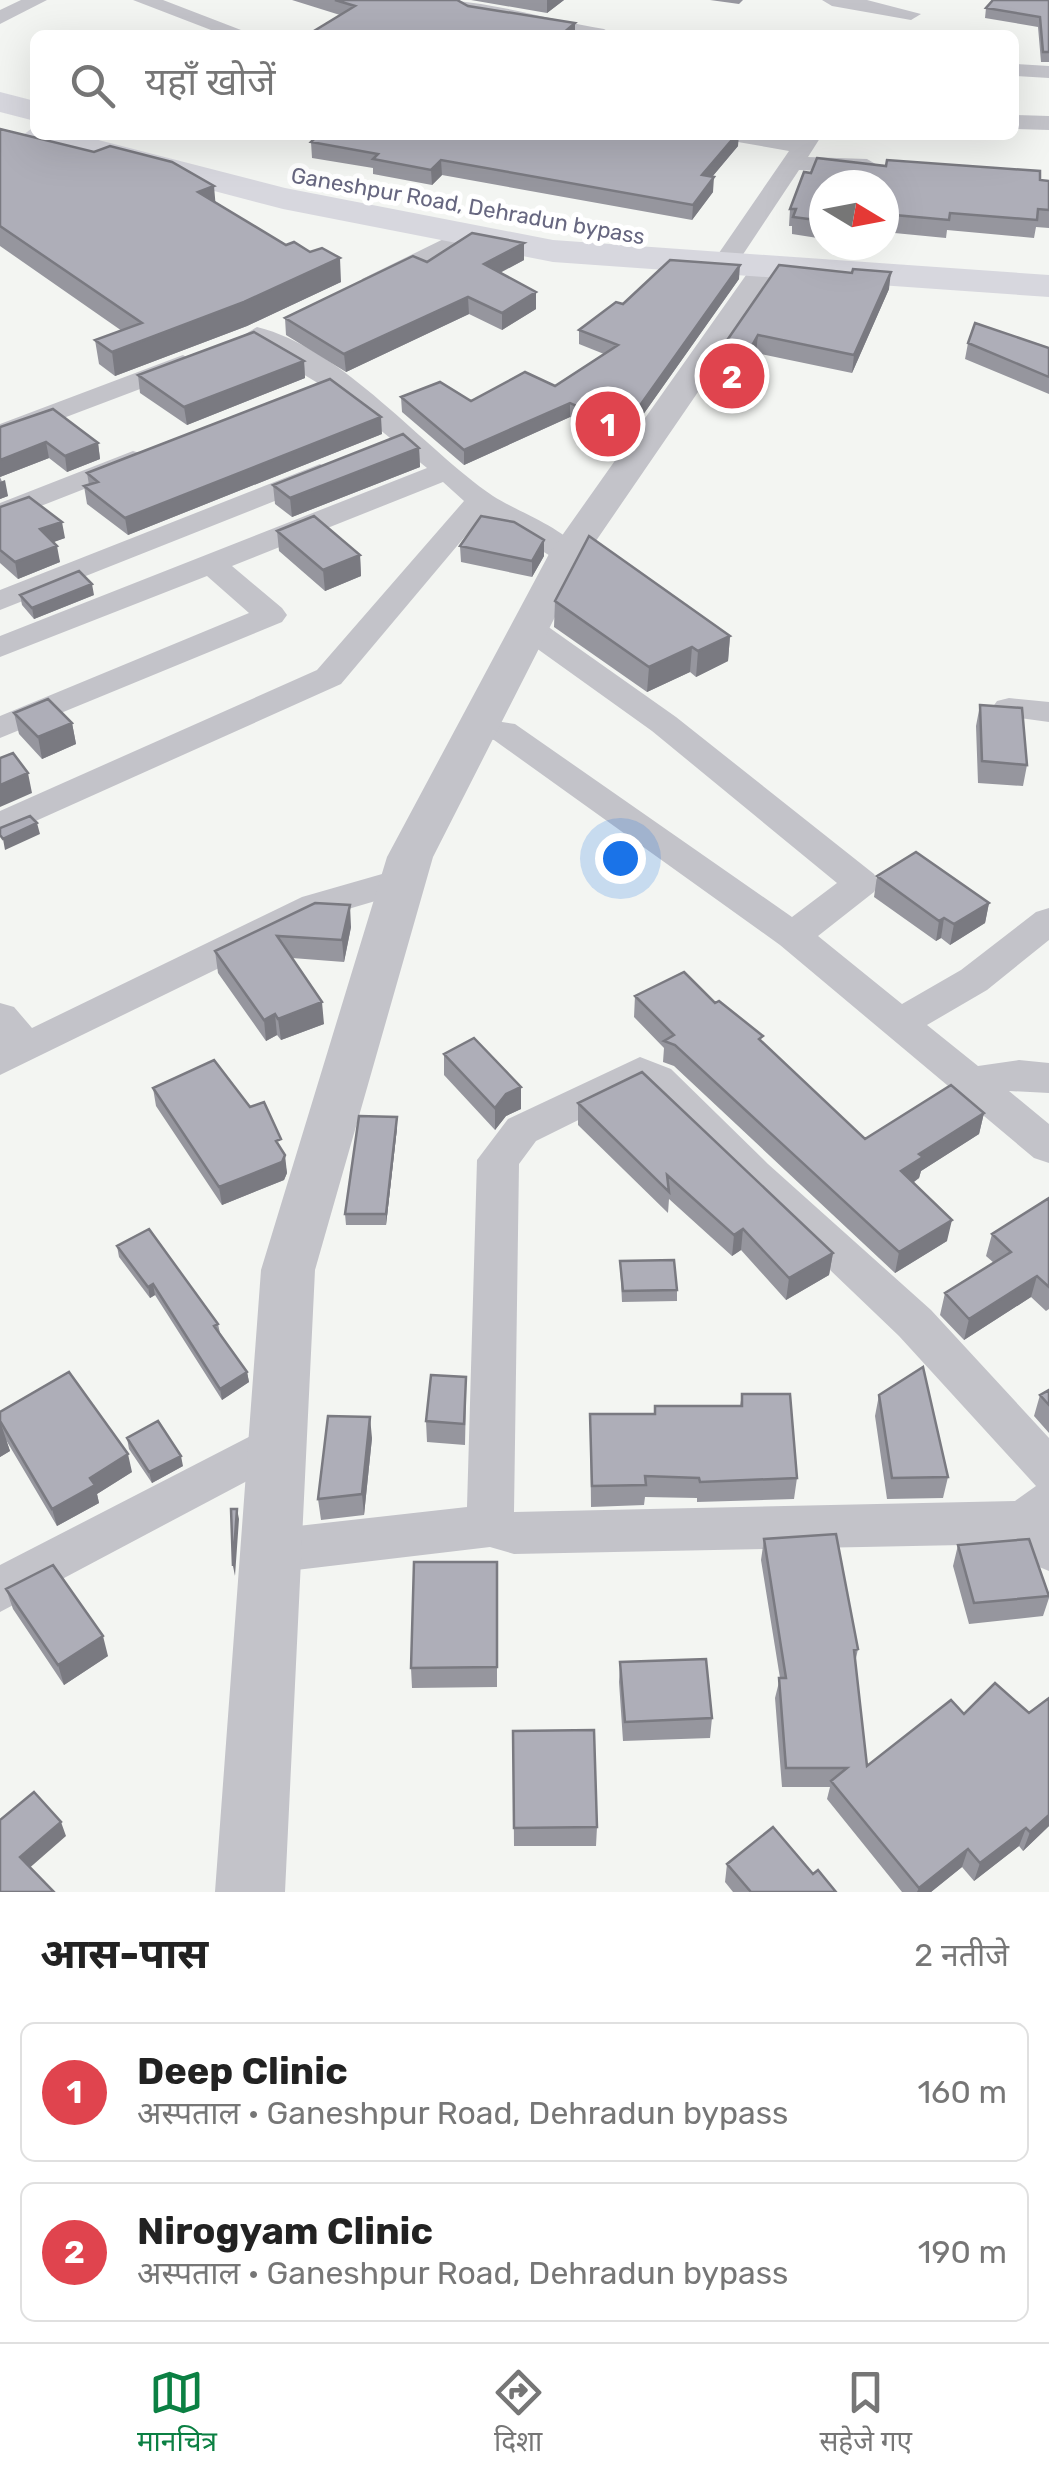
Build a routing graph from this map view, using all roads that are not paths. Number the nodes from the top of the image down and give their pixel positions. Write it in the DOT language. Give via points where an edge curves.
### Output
graph roads {
  1 [pos="37,0"];
  2 [pos="143,0"];
  3 [pos="446,0"];
  4 [pos="832,0"];
  5 [pos="918,7"];
  6 [pos="0,18"];
  7 [pos="230,30"];
  8 [pos="573,30"];
  9 [pos="896,30"];
  10 [pos="1019,70"];
  11 [pos="1049,72"];
  12 [pos="0,102"];
  13 [pos="30,110"];
  14 [pos="1019,122"];
  15 [pos="1049,123"];
  16 [pos="0,124"];
  17 [pos="30,132"];
  18 [pos="61,140"];
  19 [pos="152,140"];
  20 [pos="763,140"];
  21 [pos="802,148"];
  22 [pos="890,167"];
  23 [pos="468,234"];
  24 [pos="742,259"];
  25 [pos="1049,264"];
  26 [pos="1049,286"];
  27 [pos="357,288"];
  28 [pos="290,320"];
  29 [pos="202,356"];
  30 [pos="330,382"];
  31 [pos="294,397"];
  32 [pos="0,434"];
  33 [pos="411,436"];
  34 [pos="165,448"];
  35 [pos="447,470"];
  36 [pos="480,500"];
  37 [pos="0,513"];
  38 [pos="568,554"];
  39 [pos="210,563"];
  40 [pos="0,601"];
  41 [pos="529,628"];
  42 [pos="0,647"];
  43 [pos="1009,708"];
  44 [pos="1049,712"];
  45 [pos="0,728"];
  46 [pos="477,728"];
  47 [pos="0,826"];
  48 [pos="403,880"];
  49 [pos="1049,921"];
  50 [pos="793,936"];
  51 [pos="0,1017"];
  52 [pos="900,1024"];
  53 [pos="13,1054"];
  54 [pos="1049,1078"];
  55 [pos="970,1082"];
  56 [pos="1049,1147"];
  57 [pos="278,1442"];
  58 [pos="1049,1470"];
  59 [pos="1041,1524"];
  60 [pos="490,1526"];
  61 [pos="271,1550"];
  62 [pos="0,1590"];
  63 [pos="250,1892"];
  1 -- 6 [label="street"];
  2 -- 7 [label="street"];
  3 -- 8 [label="street"];
  4 -- 5 [label="street"];
  5 -- 9 [label="street"];
  10 -- 11 [label="street"];
  12 -- 13 [label="main road"];
  14 -- 15 [label="street"];
  16 -- 17 [label="main road"];
  18 -- 23 [label="main road" via="283,198"];
  19 -- 24 [label="main road, Ganeshpur Road, Dehradun bypass" via="345,188"];
  20 -- 21 [label="street"];
  21 -- 22 [label="street"];
  21 -- 24 [label="street"];
  23 -- 24 [label="main road" via="553,251"];
  23 -- 27 [label="street"];
  24 -- 25 [label="main road, Ganeshpur Road, Dehradun bypass"];
  24 -- 26 [label="main road"];
  24 -- 38 [label="street"];
  28 -- 30 [label="street" via="247,339"];
  29 -- 32 [label="street"];
  30 -- 31 [label="street"];
  30 -- 33 [label="street"];
  33 -- 35 [label="street"];
  33 -- 40 [label="street"];
  34 -- 37 [label="street"];
  35 -- 36 [label="street"];
  35 -- 39 [label="street"];
  36 -- 38 [label="street"];
  36 -- 47 [label="street" via="330,677"];
  38 -- 41 [label="street"];
  39 -- 42 [label="street"];
  39 -- 45 [label="street" via="271,615"];
  41 -- 46 [label="street"];
  41 -- 50 [label="street" via="664,724 861,882"];
  43 -- 44 [label="street"];
  46 -- 48 [label="street"];
  46 -- 50 [label="street" via="503,731"];
  48 -- 53 [label="street" via="316,906"];
  48 -- 57 [label="street" via="288,1270"];
  49 -- 52 [label="street" via="974,980"];
  50 -- 52 [label="street"];
  51 -- 53 [label="street"];
  52 -- 55 [label="street"];
  54 -- 55 [label="street"];
  55 -- 56 [label="street"];
  57 -- 61 [label="street"];
  57 -- 62 [label="street"];
  58 -- 60 [label="street" via="916,1322 657,1079 640,1072 522,1130 498,1160"];
  59 -- 60 [label="street" via="514,1533"];
  60 -- 61 [label="street"];
  61 -- 63 [label="street"];
}
